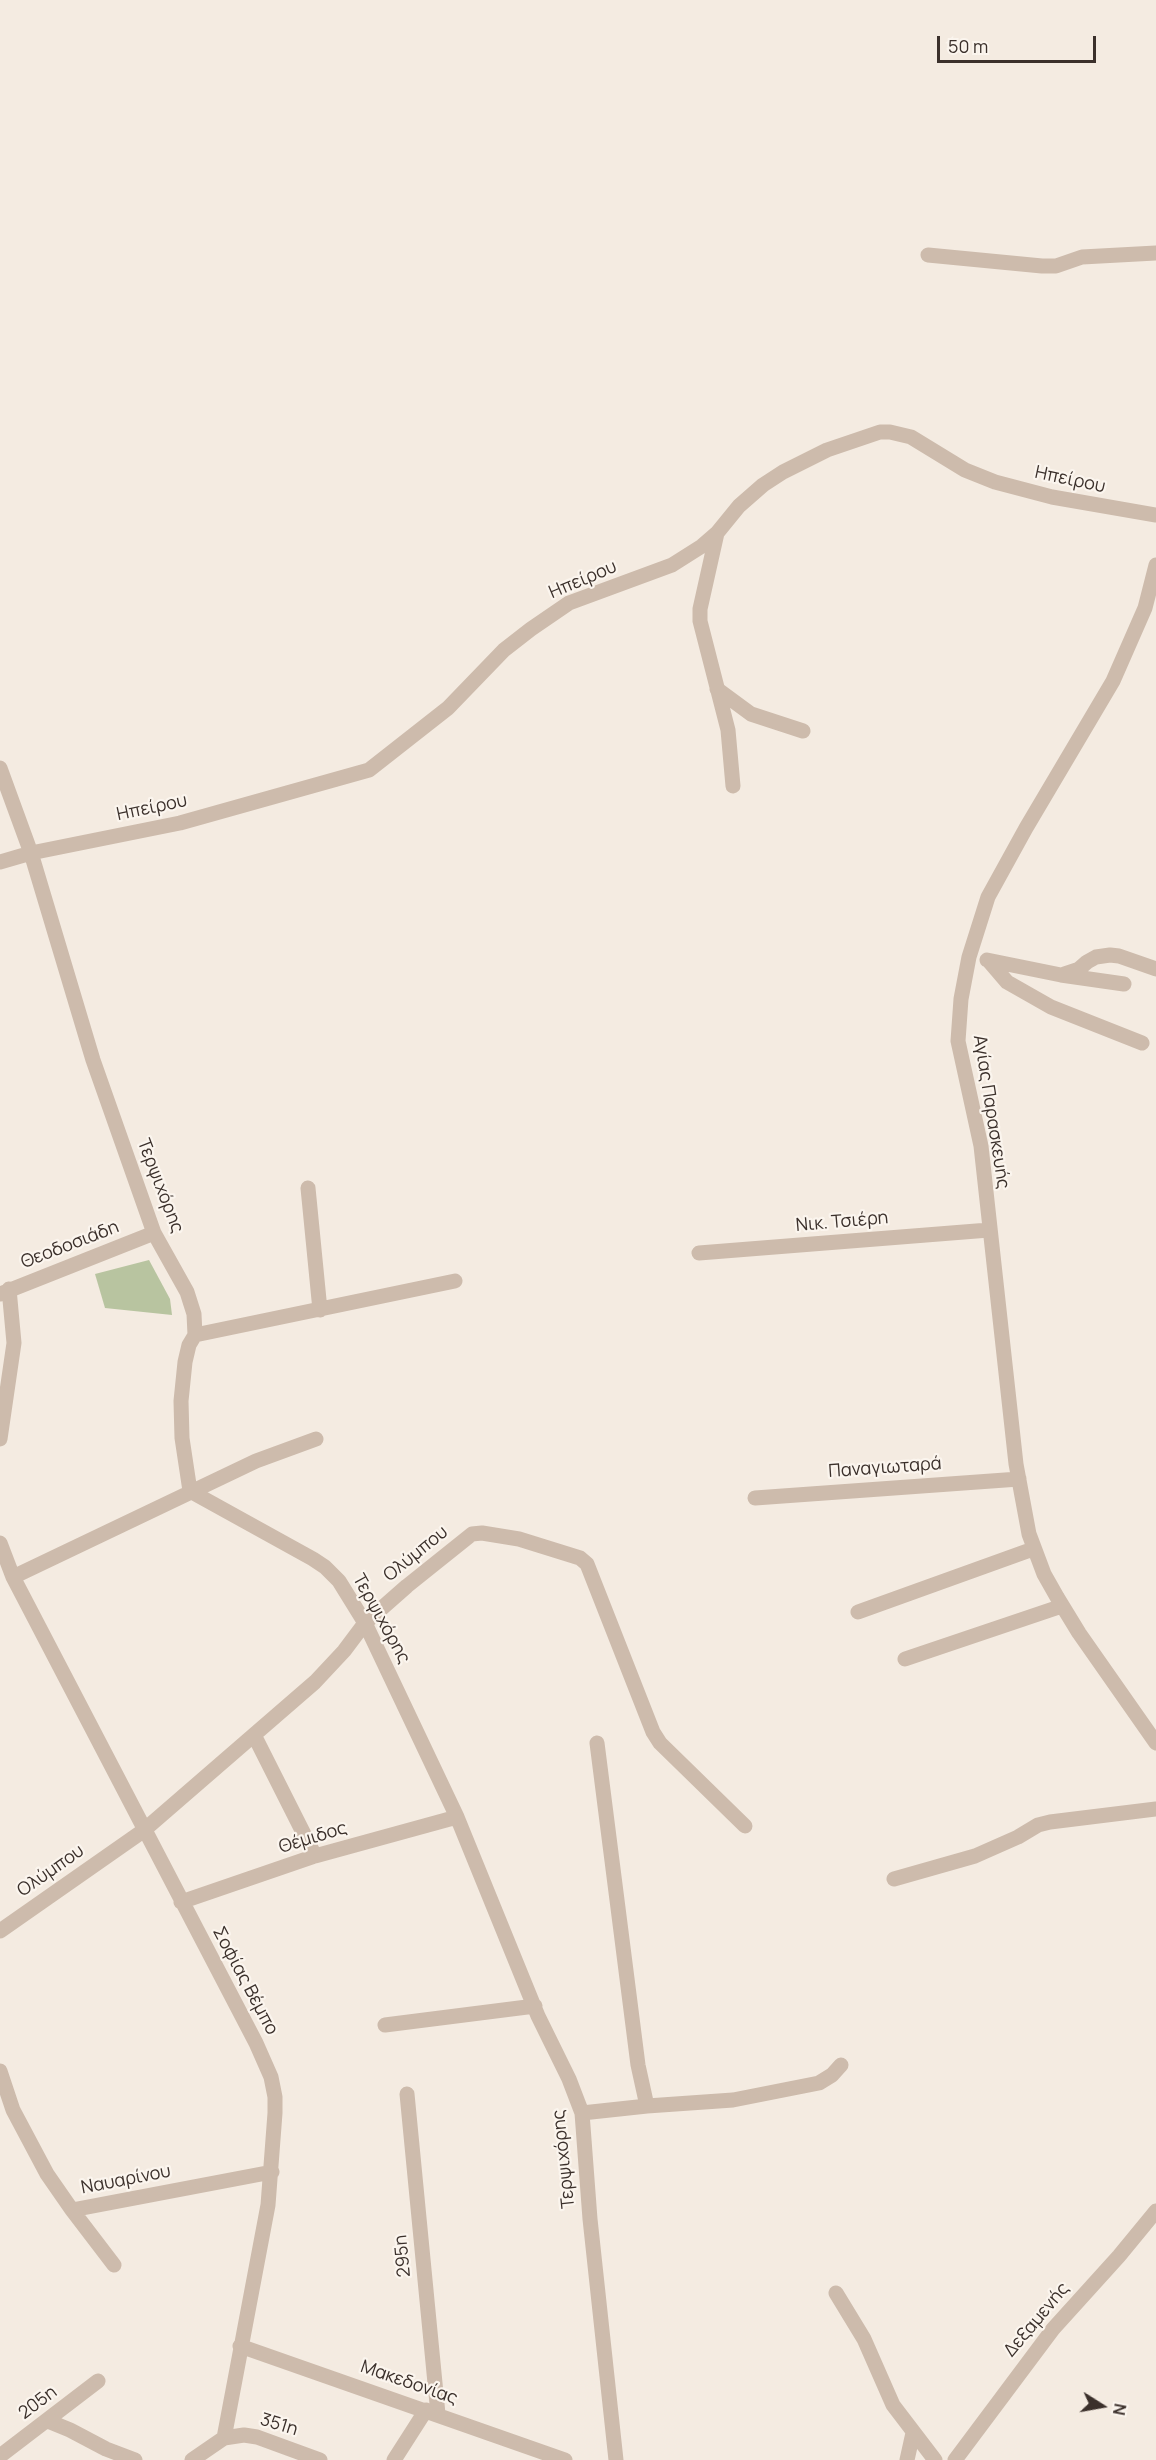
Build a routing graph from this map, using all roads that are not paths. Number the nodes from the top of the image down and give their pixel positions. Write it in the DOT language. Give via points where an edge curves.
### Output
graph roads {
  1 [pos="1156,253"];
  2 [pos="928,255"];
  3 [pos="1156,515"];
  4 [pos="717,533"];
  5 [pos="1156,565"];
  6 [pos="717,689"];
  7 [pos="803,731"];
  8 [pos="0,768"];
  9 [pos="733,786"];
  10 [pos="32,853"];
  11 [pos="0,862"];
  12 [pos="969,957"];
  13 [pos="989,961"];
  14 [pos="1156,969"];
  15 [pos="1061,975"];
  16 [pos="1124,984"];
  17 [pos="1142,1043"];
  18 [pos="309,1188"];
  19 [pos="989,1230"];
  20 [pos="154,1233"];
  21 [pos="699,1253"];
  22 [pos="455,1281"];
  23 [pos="5,1291"];
  24 [pos="320,1310"];
  25 [pos="195,1335"];
  26 [pos="0,1439"];
  27 [pos="316,1439"];
  28 [pos="1019,1479"];
  29 [pos="190,1491"];
  30 [pos="755,1498"];
  31 [pos="0,1543"];
  32 [pos="1033,1550"];
  33 [pos="13,1577"];
  34 [pos="1062,1606"];
  35 [pos="858,1612"];
  36 [pos="365,1623"];
  37 [pos="905,1659"];
  38 [pos="254,1735"];
  39 [pos="597,1743"];
  40 [pos="1156,1743"];
  41 [pos="1156,1809"];
  42 [pos="457,1817"];
  43 [pos="745,1826"];
  44 [pos="143,1831"];
  45 [pos="315,1857"];
  46 [pos="894,1879"];
  47 [pos="181,1902"];
  48 [pos="0,1931"];
  49 [pos="535,2006"];
  50 [pos="385,2025"];
  51 [pos="841,2065"];
  52 [pos="0,2071"];
  53 [pos="407,2094"];
  54 [pos="646,2106"];
  55 [pos="582,2113"];
  56 [pos="272,2172"];
  57 [pos="72,2210"];
  58 [pos="1156,2211"];
  59 [pos="114,2265"];
  60 [pos="836,2293"];
  61 [pos="240,2346"];
  62 [pos="98,2381"];
  63 [pos="432,2412"];
  64 [pos="48,2421"];
  65 [pos="914,2433"];
  66 [pos="224,2438"];
  67 [pos="0,2456"];
  68 [pos="135,2460"];
  69 [pos="192,2460"];
  70 [pos="320,2460"];
  71 [pos="394,2460"];
  72 [pos="565,2460"];
  73 [pos="616,2460"];
  74 [pos="907,2460"];
  75 [pos="935,2460"];
  76 [pos="955,2460"];
  1 -- 2 [label="street" via="1082,257 1056,266"];
  3 -- 4 [label="street, Ηπείρου" via="1062,499 995,482 965,470 911,437 880,432 827,450 783,472 739,506"];
  4 -- 6 [label="street" via="700,609"];
  4 -- 10 [label="street, Ηπείρου" via="672,565 569,603 531,628 448,708 369,770 180,824"];
  5 -- 12 [label="street, Αγίας Παρασκευής" via="1145,608 1113,681 999,875 981,913"];
  6 -- 7 [label="street" via="751,714"];
  6 -- 9 [label="street" via="728,730"];
  8 -- 10 [label="street, Τερψιχόρης"];
  10 -- 11 [label="street, Ηπείρου"];
  10 -- 20 [label="street, Τερψιχόρης" via="93,1060"];
  12 -- 13 [label="street"];
  12 -- 19 [label="street, Αγίας Παρασκευής" via="960,999 958,1041 981,1146"];
  13 -- 15 [label="street"];
  13 -- 17 [label="street" via="1007,982 1051,1007"];
  14 -- 15 [label="street" via="1110,955 1096,957"];
  15 -- 16 [label="street"];
  18 -- 24 [label="street"];
  19 -- 21 [label="street, Νικ. Τσιέρη"];
  19 -- 28 [label="street, Αγίας Παρασκευής"];
  20 -- 23 [label="street, Θεοδοσιάδη"];
  20 -- 25 [label="street, Τερψιχόρης" via="187,1292"];
  22 -- 24 [label="street"];
  23 -- 26 [label="street" via="14,1343"];
  24 -- 25 [label="street"];
  25 -- 29 [label="street, Τερψιχόρης" via="189,1345 182,1391 182,1438"];
  27 -- 29 [label="street"];
  28 -- 30 [label="street, Παναγιωταρά"];
  28 -- 32 [label="street, Αγίας Παρασκευής"];
  29 -- 33 [label="street"];
  29 -- 36 [label="street, Τερψιχόρης" via="325,1567 339,1581"];
  31 -- 33 [label="street, Σοφίας Βέμπο"];
  32 -- 34 [label="street, Αγίας Παρασκευής"];
  32 -- 35 [label="street"];
  33 -- 44 [label="street, Σοφίας Βέμπο"];
  34 -- 37 [label="street"];
  34 -- 40 [label="street, Αγίας Παρασκευής"];
  36 -- 38 [label="street, Ολύμπου" via="315,1682"];
  36 -- 42 [label="street, Τερψιχόρης"];
  36 -- 43 [label="street, Ολύμπου" via="472,1534 493,1533 580,1558 592,1572 656,1737"];
  38 -- 44 [label="street, Ολύμπου"];
  38 -- 45 [label="street"];
  39 -- 54 [label="street"];
  41 -- 46 [label="street" via="1038,1825 975,1856"];
  42 -- 45 [label="street, Θέμιδος"];
  42 -- 49 [label="street, Τερψιχόρης"];
  44 -- 47 [label="street, Σοφίας Βέμπο"];
  44 -- 48 [label="street, Ολύμπου"];
  45 -- 47 [label="street, Θέμιδος"];
  47 -- 56 [label="street, Σοφίας Βέμπο" via="271,2077 275,2097"];
  49 -- 50 [label="street"];
  49 -- 55 [label="street, Τερψιχόρης"];
  51 -- 54 [label="street" via="819,2083 797,2088 733,2100"];
  52 -- 57 [label="street, Ναυαρίνου" via="13,2110 47,2174"];
  53 -- 63 [label="street, 295η"];
  54 -- 55 [label="street"];
  55 -- 73 [label="street, Τερψιχόρης"];
  56 -- 57 [label="street, Ναυαρίνου"];
  56 -- 61 [label="street, Σοφίας Βέμπο"];
  57 -- 59 [label="street"];
  58 -- 76 [label="street, Δεξαμενής" via="1053,2329"];
  60 -- 65 [label="street" via="864,2339 893,2405"];
  61 -- 63 [label="street, Μακεδονίας"];
  61 -- 66 [label="street, Σοφίας Βέμπο"];
  62 -- 64 [label="street, 205η"];
  63 -- 71 [label="street"];
  63 -- 72 [label="street, Μακεδονίας"];
  64 -- 67 [label="street, 205η"];
  64 -- 68 [label="street"];
  65 -- 74 [label="street"];
  65 -- 75 [label="street"];
  66 -- 69 [label="street"];
  66 -- 70 [label="street, 351η" via="257,2437"];
}
